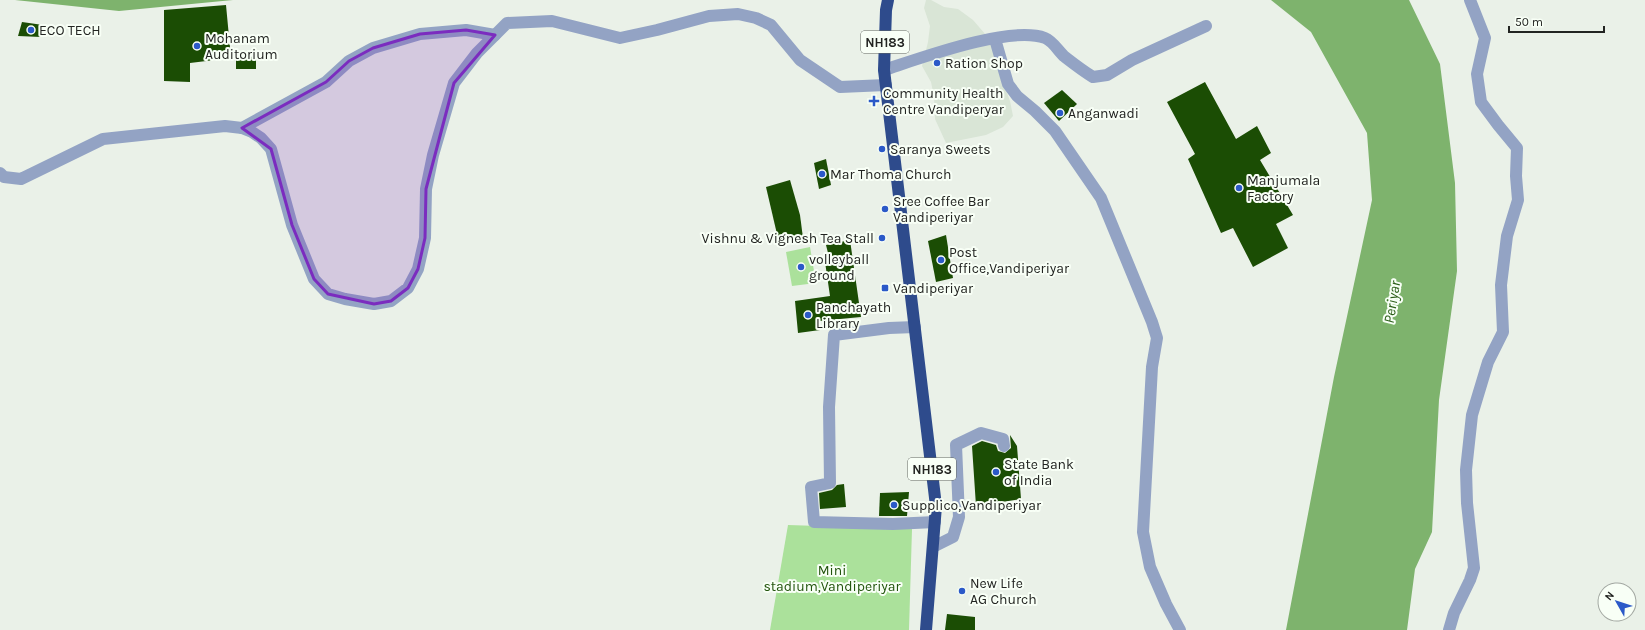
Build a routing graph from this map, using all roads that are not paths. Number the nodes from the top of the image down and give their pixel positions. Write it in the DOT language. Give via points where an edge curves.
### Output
graph roads {
  1 [pos="888,0"];
  2 [pos="1470,0"];
  3 [pos="1206,26"];
  4 [pos="496,35"];
  5 [pos="994,39"];
  6 [pos="884,70"];
  7 [pos="886,85"];
  8 [pos="242,128"];
  9 [pos="0,173"];
  10 [pos="915,327"];
  11 [pos="1004,446"];
  12 [pos="935,522"];
  13 [pos="933,547"];
  14 [pos="926,630"];
  15 [pos="1180,630"];
  16 [pos="1450,630"];
  1 -- 6 [label="highway, NH183"];
  2 -- 16 [label="street" via="1484,38 1477,74 1481,102 1517,148 1518,200 1507,236 1500,285 1503,332 1488,362 1472,415 1466,470 1474,568 1454,613"];
  3 -- 5 [label="street" via="1132,60 1106,75 1092,77 1046,39 1025,36"];
  4 -- 7 [label="street" via="507,23 552,21 620,38 709,16 738,14 771,25 800,60 840,87"];
  4 -- 8 [label="street" via="466,30 420,34 373,48 349,61 326,82"];
  4 -- 8 [label="street" via="477,53 454,83 426,189 425,238 418,269 408,288 391,301 374,304 345,299 328,294 314,279 292,225 271,149 261,138"];
  5 -- 6 [label="street" via="950,49"];
  5 -- 15 [label="street" via="1008,84 1017,96 1055,131 1101,198 1152,322 1157,338 1152,367 1143,532 1150,567"];
  6 -- 7 [label="highway, NH183"];
  7 -- 10 [label="highway, NH183" via="910,308"];
  8 -- 9 [label="street" via="225,126 103,139 21,179 4,177"];
  10 -- 12 [label="highway, NH183" via="936,506"];
  10 -- 12 [label="street" via="834,335 829,407 830,482 811,487 812,516 814,522"];
  11 -- 13 [label="street" via="1003,439 981,433 956,445 959,517 953,536"];
  12 -- 13 [label="highway, NH183"];
  13 -- 14 [label="highway, NH183"];
}
